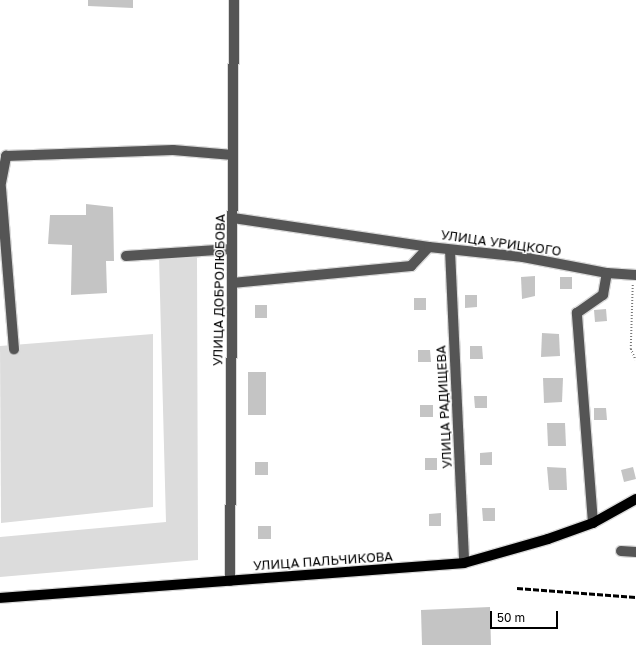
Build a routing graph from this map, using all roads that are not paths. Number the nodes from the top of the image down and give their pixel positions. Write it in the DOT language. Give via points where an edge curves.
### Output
graph roads {
  1 [pos="234,0"];
  2 [pos="233,155"];
  3 [pos="0,188"];
  4 [pos="233,218"];
  5 [pos="429,247"];
  6 [pos="232,248"];
  7 [pos="450,250"];
  8 [pos="126,256"];
  9 [pos="608,272"];
  10 [pos="635,275"];
  11 [pos="232,283"];
  12 [pos="14,349"];
  13 [pos="636,499"];
  14 [pos="593,523"];
  15 [pos="621,551"];
  16 [pos="636,552"];
  17 [pos="464,563"];
  18 [pos="230,581"];
  19 [pos="0,598"];
  1 -- 2 [label="street, УЛИЦА ДОБРОЛЮБОВА"];
  2 -- 3 [label="street" via="173,150 6,156"];
  2 -- 4 [label="street, УЛИЦА ДОБРОЛЮБОВА"];
  3 -- 12 [label="street"];
  4 -- 5 [label="street"];
  4 -- 6 [label="street, УЛИЦА ДОБРОЛЮБОВА"];
  5 -- 7 [label="street, УЛИЦА УРИЦКОГО"];
  5 -- 11 [label="street, УЛИЦА УРИЦКОГО" via="411,266"];
  6 -- 8 [label="street"];
  6 -- 11 [label="street, УЛИЦА ДОБРОЛЮБОВА"];
  7 -- 9 [label="street, УЛИЦА УРИЦКОГО" via="523,257"];
  7 -- 17 [label="street, УЛИЦА РАДИЩЕВА"];
  9 -- 10 [label="street, УЛИЦА УРИЦКОГО"];
  9 -- 14 [label="street" via="603,295 577,313"];
  11 -- 18 [label="street, УЛИЦА ДОБРОЛЮБОВА"];
  13 -- 14 [label="main road, УЛИЦА ПАЛЬЧИКОВА"];
  14 -- 17 [label="main road, УЛИЦА ПАЛЬЧИКОВА"];
  15 -- 16 [label="street"];
  17 -- 18 [label="main road, УЛИЦА ПАЛЬЧИКОВА"];
  18 -- 19 [label="main road, УЛИЦА ПАЛЬЧИКОВА"];
}
